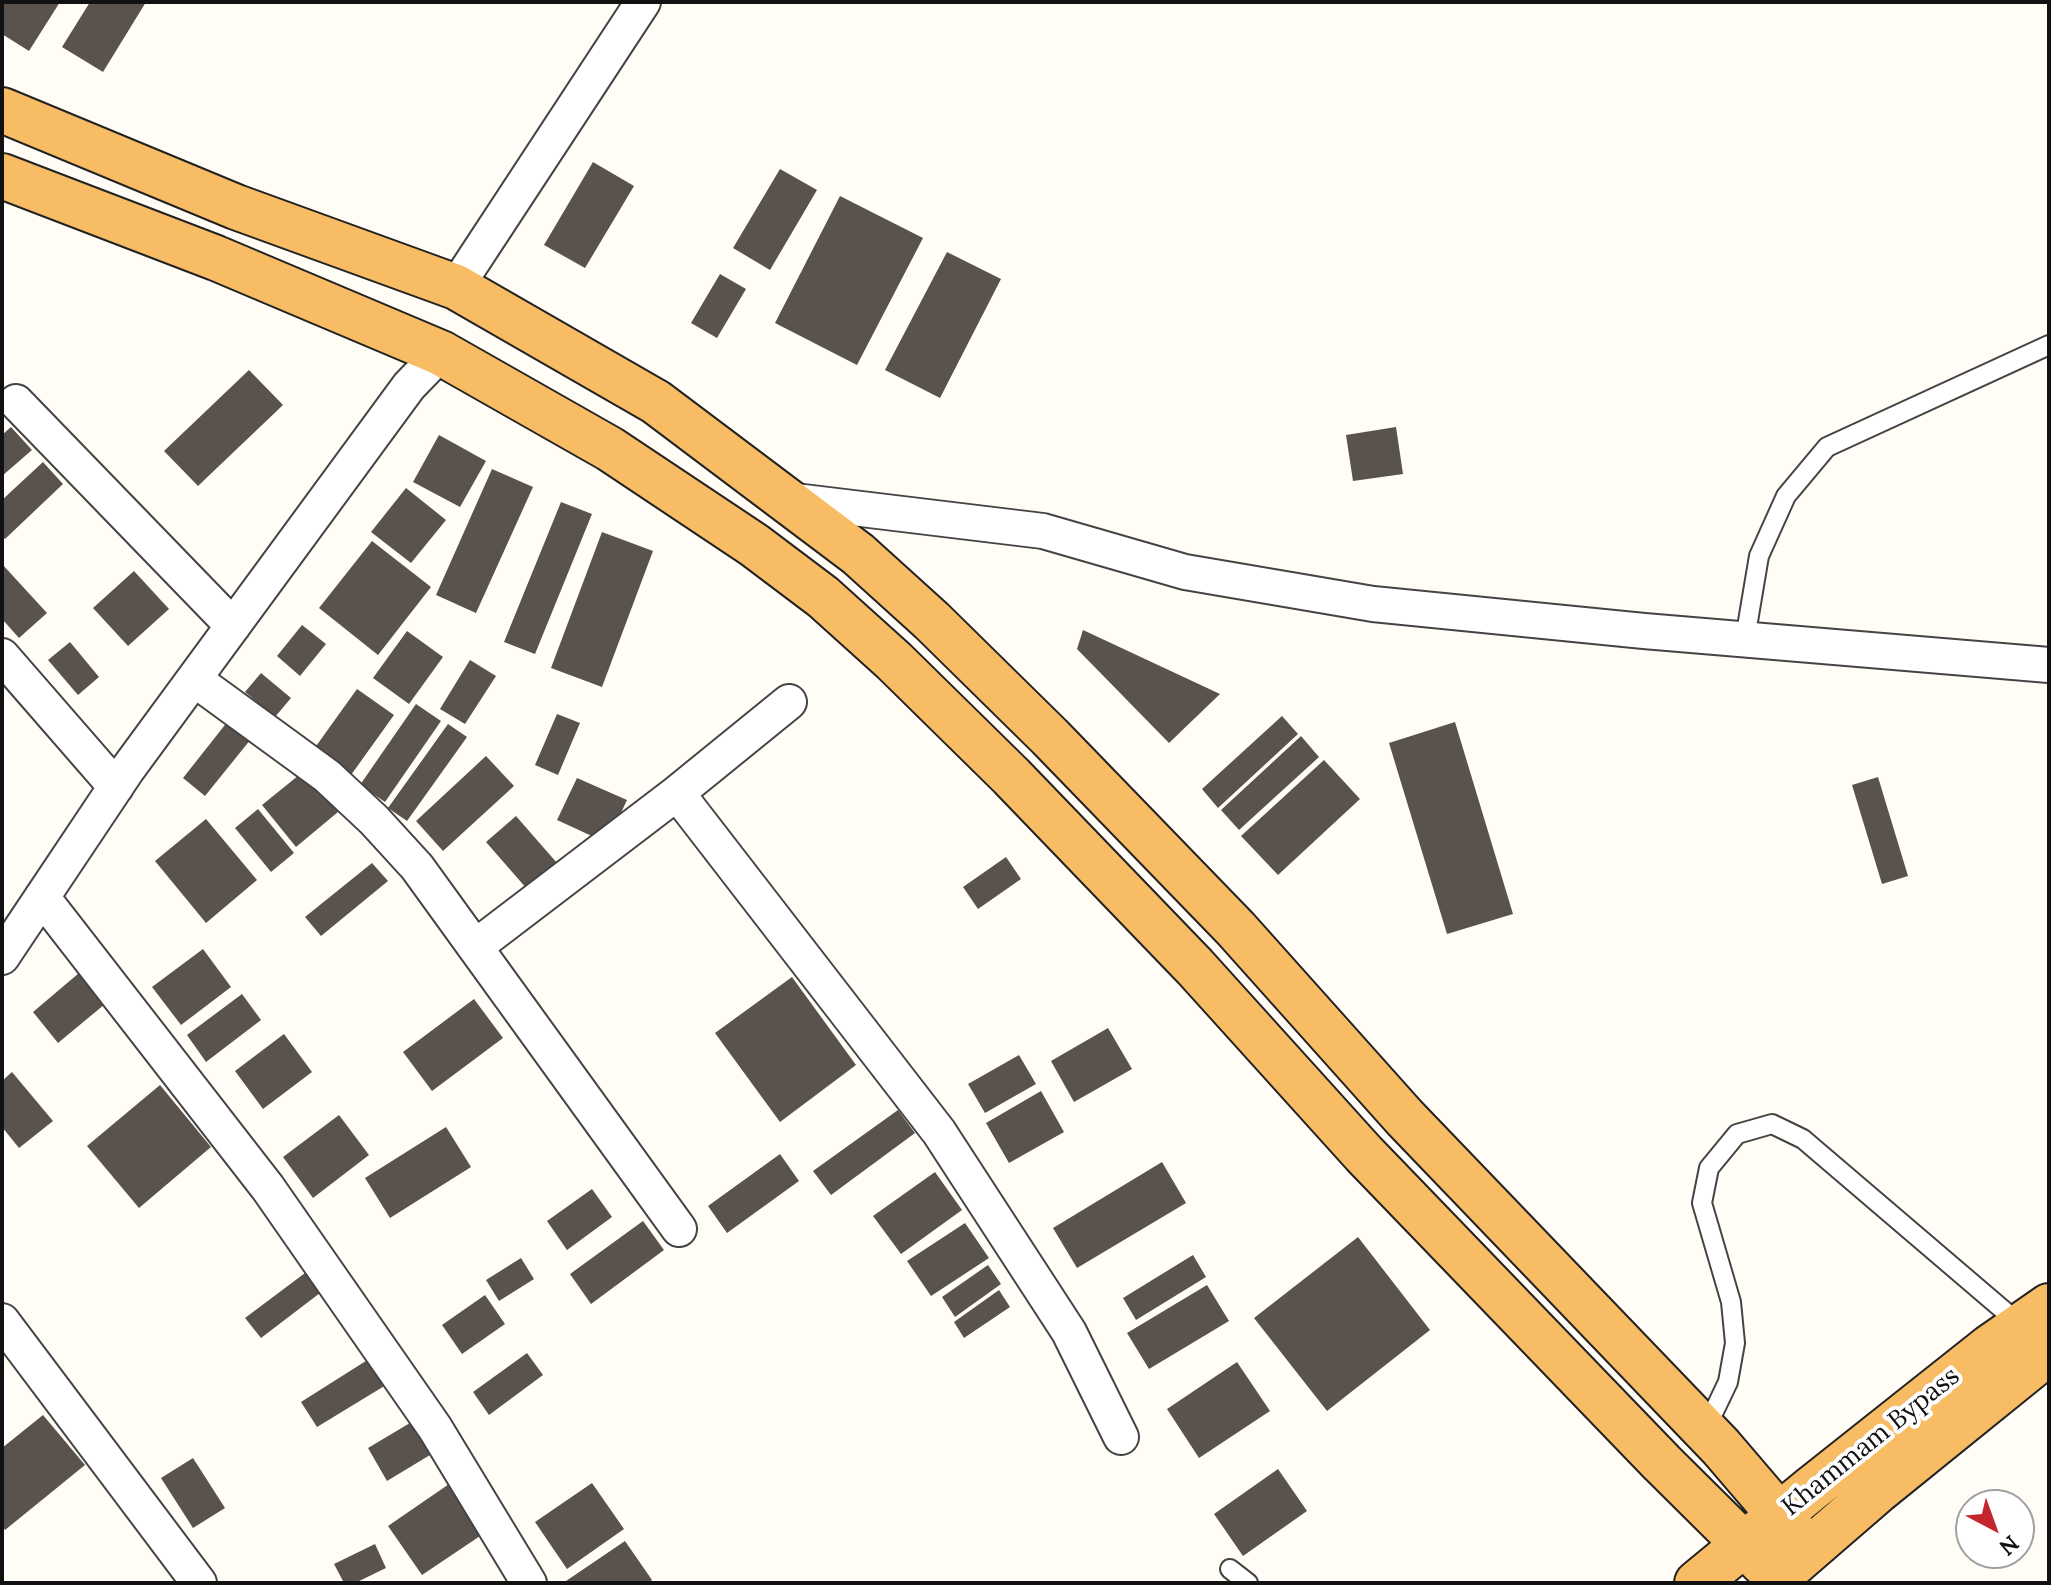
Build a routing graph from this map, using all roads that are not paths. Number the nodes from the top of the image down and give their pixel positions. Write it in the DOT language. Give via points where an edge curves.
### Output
graph roads {
  1 [pos="643,2"];
  2 [pos="2,110"];
  3 [pos="2,176"];
  4 [pos="456,287"];
  5 [pos="2049,345"];
  6 [pos="441,353"];
  7 [pos="16,402"];
  8 [pos="786,500"];
  9 [pos="233,626"];
  10 [pos="1745,639"];
  11 [pos="2,656"];
  12 [pos="2049,665"];
  13 [pos="194,679"];
  14 [pos="789,702"];
  15 [pos="116,787"];
  16 [pos="677,793"];
  17 [pos="42,897"];
  18 [pos="5,944"];
  19 [pos="475,947"];
  20 [pos="679,1229"];
  21 [pos="2,1321"];
  22 [pos="2040,1328"];
  23 [pos="1704,1431"];
  24 [pos="1121,1437"];
  25 [pos="1779,1515"];
  26 [pos="1744,1545"];
  27 [pos="1230,1569"];
  28 [pos="1786,1570"];
  29 [pos="199,1583"];
  30 [pos="529,1583"];
  31 [pos="1248,1583"];
  32 [pos="1697,1583"];
  1 -- 4 [label="street"];
  2 -- 4 [label="highway" via="236,207"];
  3 -- 6 [label="highway"];
  4 -- 8 [label="highway" via="656,402"];
  5 -- 10 [label="lane" via="1827,447 1786,496 1759,556"];
  6 -- 9 [label="street" via="409,386"];
  6 -- 26 [label="highway" via="610,449 754,545 894,661 1163,933 1364,1154"];
  7 -- 9 [label="street"];
  8 -- 10 [label="street" via="1043,531 1185,572 1373,604"];
  8 -- 23 [label="highway" via="858,554 1050,737"];
  9 -- 13 [label="street"];
  10 -- 12 [label="street"];
  11 -- 15 [label="street"];
  13 -- 15 [label="street"];
  13 -- 19 [label="street" via="327,776 374,820 417,867"];
  14 -- 16 [label="street"];
  15 -- 17 [label="street"];
  16 -- 19 [label="street"];
  16 -- 24 [label="street" via="939,1132 1069,1332"];
  17 -- 18 [label="street"];
  17 -- 30 [label="street" via="268,1188 435,1428"];
  19 -- 20 [label="street"];
  21 -- 29 [label="street"];
  22 -- 23 [label="lane" via="1803,1139 1772,1124 1737,1134 1709,1168 1702,1203 1731,1302 1735,1343 1728,1382"];
  22 -- 25 [label="highway, Khammam Bypass" via="1990,1347"];
  22 -- 28 [label="highway, Khammam Bypass" via="1876,1492"];
  23 -- 25 [label="highway"];
  25 -- 26 [label="highway, Khammam Bypass"];
  25 -- 28 [label="highway"];
  26 -- 28 [label="highway"];
  26 -- 32 [label="highway, Khammam Bypass"];
  27 -- 31 [label="lane"];
}
